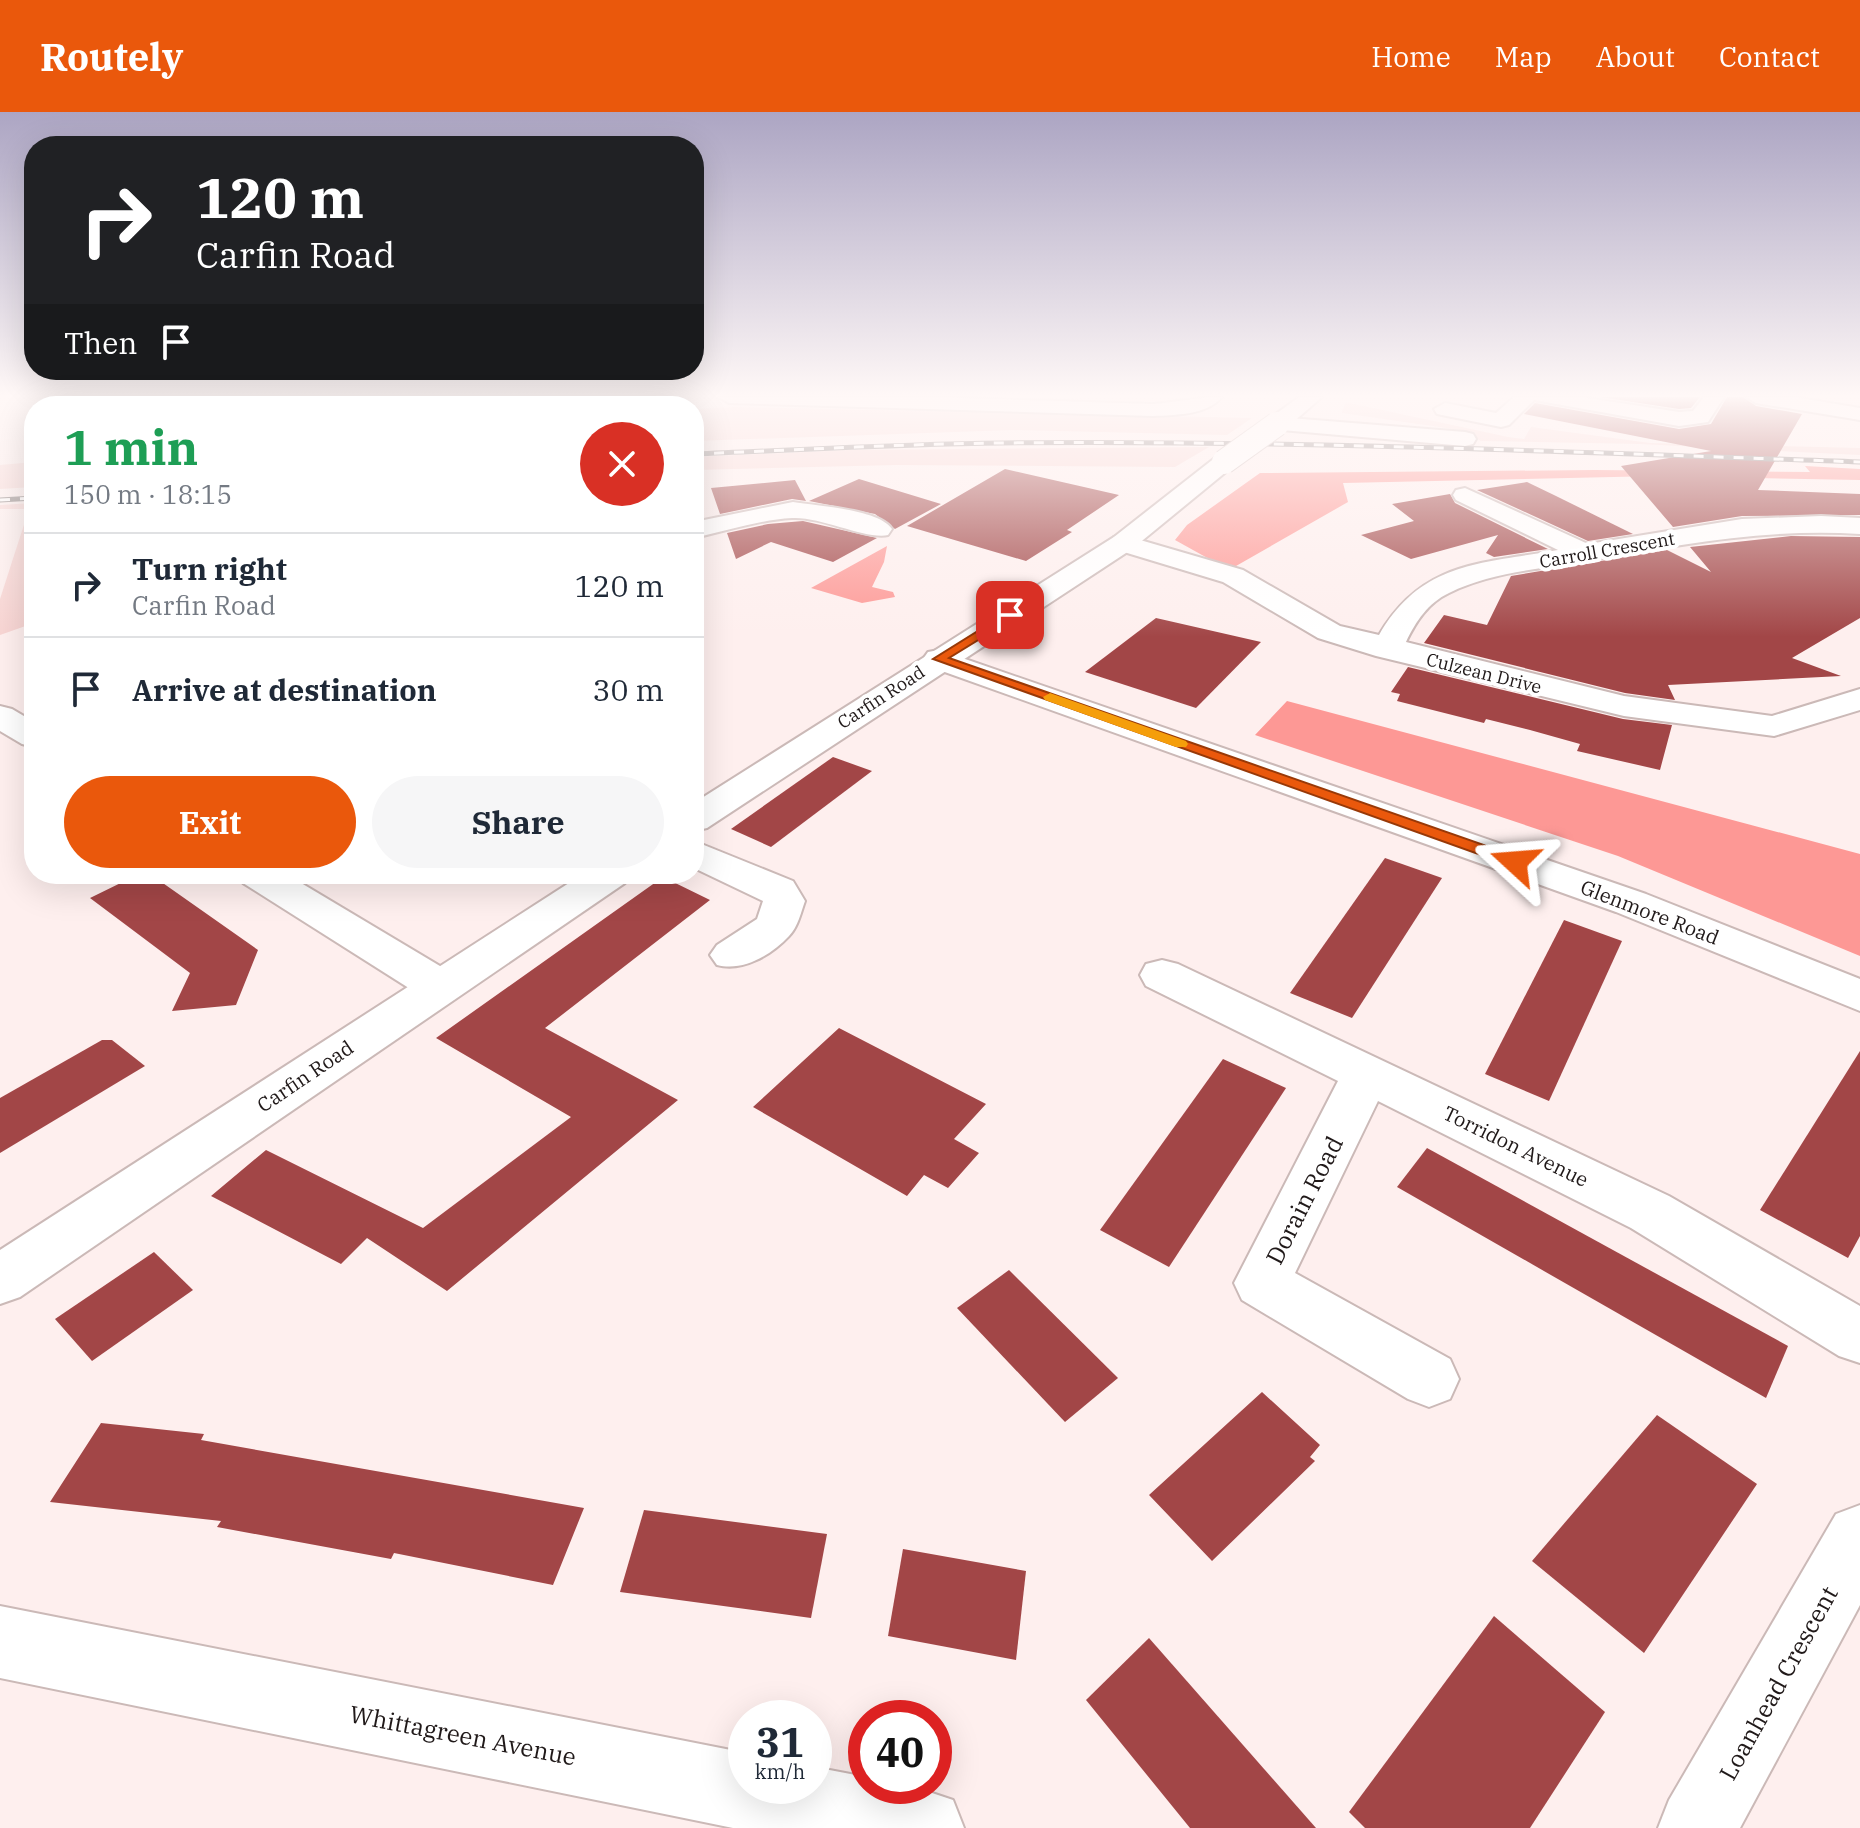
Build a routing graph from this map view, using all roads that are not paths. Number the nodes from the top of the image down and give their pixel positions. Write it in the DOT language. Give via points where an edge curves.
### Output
graph roads {
  1 [pos="1205,477"];
  2 [pos="1465,495"];
  3 [pos="1860,526"];
  4 [pos="704,528"];
  5 [pos="879,529"];
  6 [pos="1123,543"];
  7 [pos="1586,553"];
  8 [pos="1387,649"];
  9 [pos="939,659"];
  10 [pos="1860,699"];
  11 [pos="0,716"];
  12 [pos="24,731"];
  13 [pos="704,813"];
  14 [pos="704,857"];
  15 [pos="273,884"];
  16 [pos="596,884"];
  17 [pos="732,955"];
  18 [pos="1162,975"];
  19 [pos="439,986"];
  20 [pos="1860,996"];
  21 [pos="1367,1073"];
  22 [pos="0,1280"];
  23 [pos="1860,1337"];
  24 [pos="1429,1379"];
  25 [pos="1860,1538"];
  26 [pos="0,1642"];
  27 [pos="925,1828"];
  28 [pos="1697,1828"];
  1 -- 6 [label="street, Carfin Road, bridge"];
  2 -- 7 [label="street"];
  3 -- 7 [label="street, Carroll Crescent" via="1737,528"];
  4 -- 5 [label="street" via="793,510 848,518"];
  6 -- 8 [label="street, Culzean Drive" via="1233,576 1329,632"];
  6 -- 9 [label="street, Carfin Road"];
  7 -- 8 [label="street, Carroll Crescent" via="1469,576 1424,595"];
  8 -- 10 [label="street, Culzean Drive" via="1624,706 1774,726"];
  9 -- 13 [label="street, Carfin Road"];
  9 -- 20 [label="street, Glenmore Road" via="1631,903"];
  11 -- 12 [label="street"];
  14 -- 17 [label="street" via="779,890 784,901 775,926"];
  15 -- 19 [label="street"];
  16 -- 19 [label="street, Carfin Road"];
  18 -- 21 [label="street, Torridon Avenue"];
  19 -- 22 [label="street, Carfin Road"];
  21 -- 23 [label="street, Torridon Avenue" via="1650,1212"];
  21 -- 24 [label="street, Dorain Road" via="1262,1283"];
  25 -- 28 [label="street, Loanhead Crescent"];
  26 -- 27 [label="street, Whittagreen Avenue"];
}
